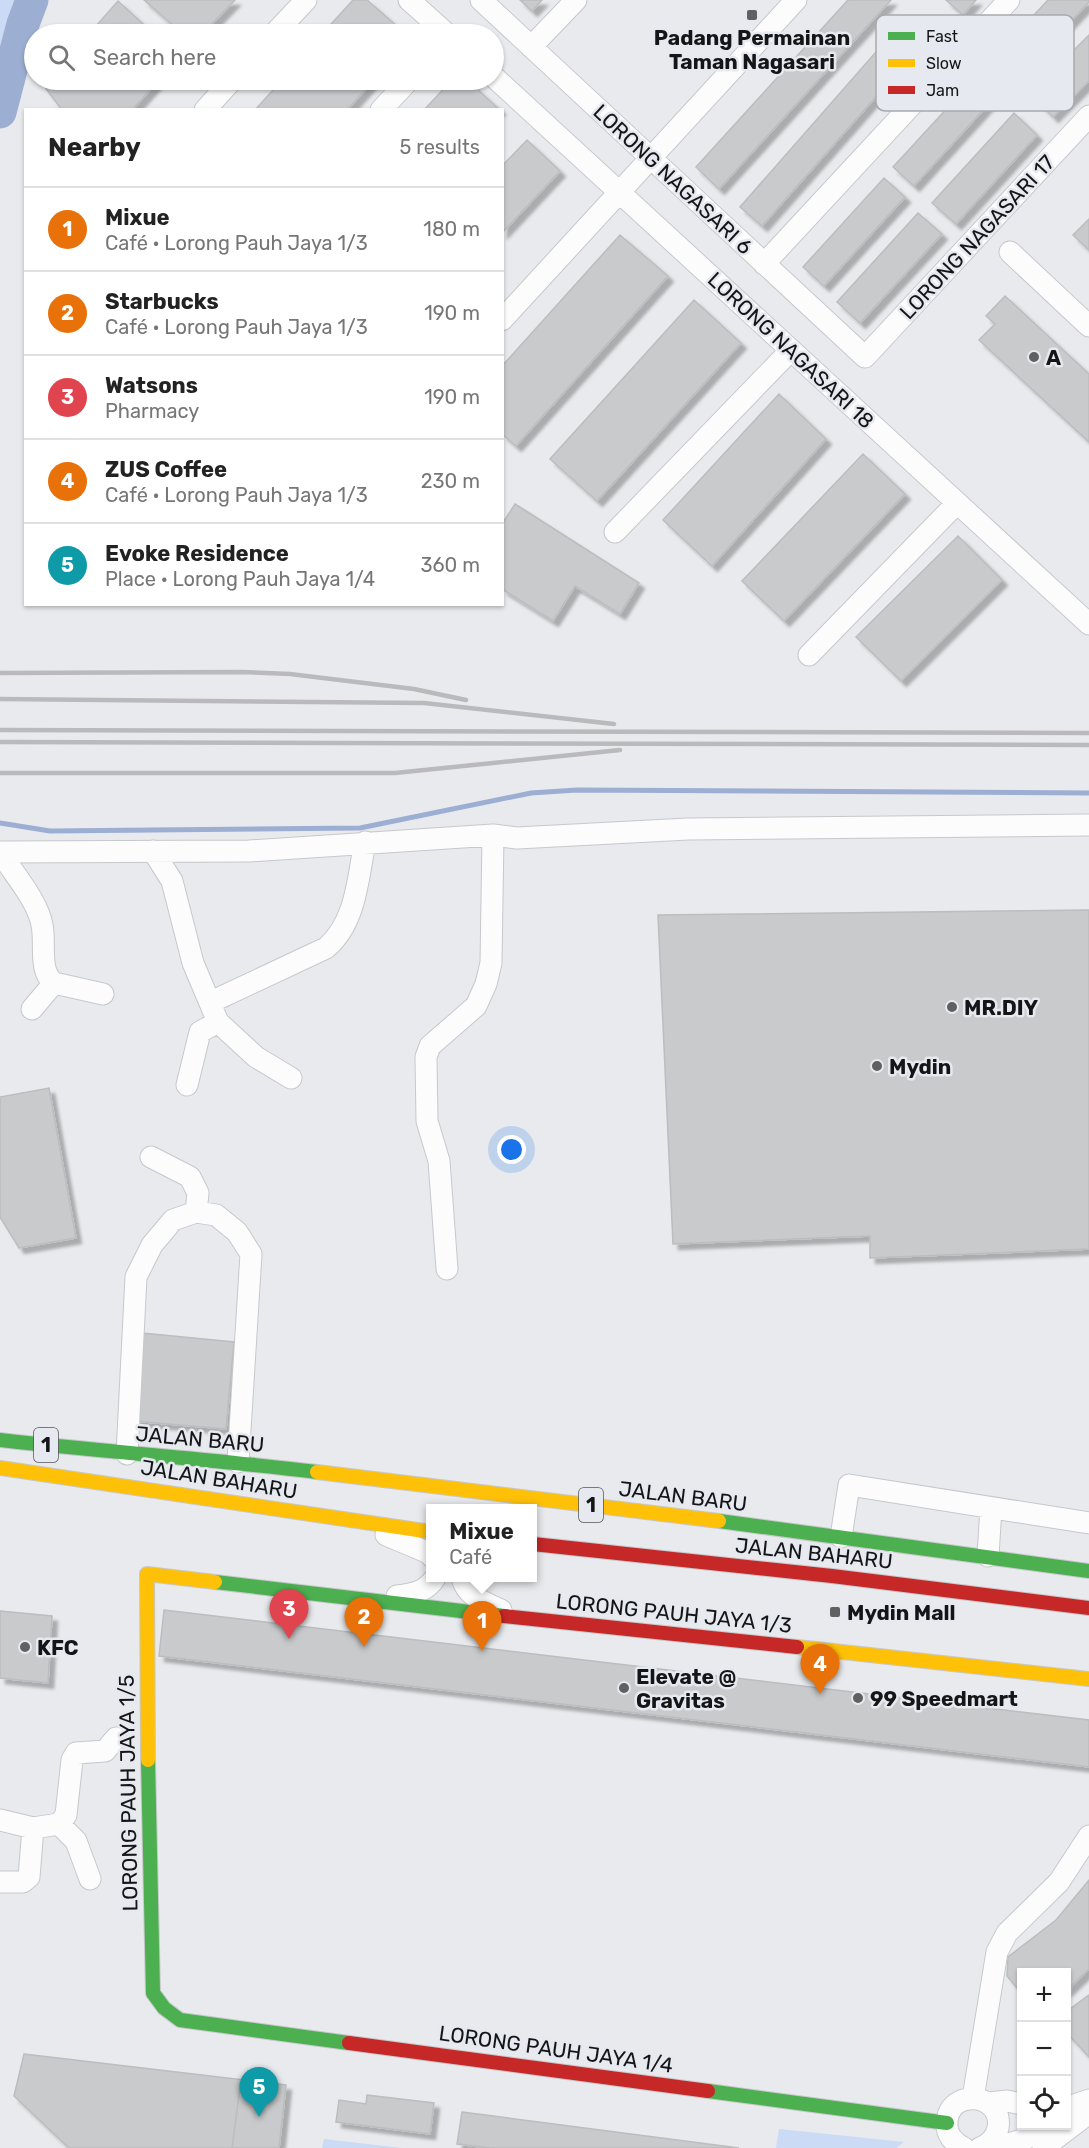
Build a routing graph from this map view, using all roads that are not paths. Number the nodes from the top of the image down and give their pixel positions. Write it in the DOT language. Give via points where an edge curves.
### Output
graph roads {
  1 [pos="306,0"];
  2 [pos="409,0"];
  3 [pos="481,0"];
  4 [pos="576,0"];
  5 [pos="796,0"];
  6 [pos="1009,0"];
  7 [pos="995,15"];
  8 [pos="283,24"];
  9 [pos="436,24"];
  10 [pos="531,46"];
  11 [pos="504,86"];
  12 [pos="223,90"];
  13 [pos="400,90"];
  14 [pos="206,108"];
  15 [pos="383,108"];
  16 [pos="906,111"];
  17 [pos="1089,116"];
  18 [pos="650,158"];
  19 [pos="619,192"];
  20 [pos="1011,252"];
  21 [pos="764,264"];
  22 [pos="504,318"];
  23 [pos="1089,326"];
  24 [pos="791,350"];
  25 [pos="865,357"];
  26 [pos="957,503"];
  27 [pos="615,532"];
  28 [pos="1089,624"];
  29 [pos="809,655"];
  30 [pos="1089,825"];
  31 [pos="493,835"];
  32 [pos="365,842"];
  33 [pos="0,852"];
  34 [pos="153,852"];
  35 [pos="54,983"];
  36 [pos="103,994"];
  37 [pos="32,1009"];
  38 [pos="214,1012"];
  39 [pos="291,1078"];
  40 [pos="187,1084"];
  41 [pos="151,1156"];
  42 [pos="196,1212"];
  43 [pos="447,1269"];
  44 [pos="0,1440"];
  45 [pos="128,1454"];
  46 [pos="238,1462"];
  47 [pos="0,1468"];
  48 [pos="992,1508"];
  49 [pos="354,1522"];
  50 [pos="1089,1523"];
  51 [pos="426,1531"];
  52 [pos="841,1537"];
  53 [pos="537,1546"];
  54 [pos="426,1552"];
  55 [pos="988,1556"];
  56 [pos="1089,1570"];
  57 [pos="147,1574"];
  58 [pos="432,1582"];
  59 [pos="463,1582"];
  60 [pos="378,1599"];
  61 [pos="1089,1608"];
  62 [pos="516,1617"];
  63 [pos="1089,1679"];
  64 [pos="116,1738"];
  65 [pos="0,1820"];
  66 [pos="58,1824"];
  67 [pos="33,1828"];
  68 [pos="1089,1836"];
  69 [pos="90,1879"];
  70 [pos="0,1882"];
  71 [pos="164,2008"];
  72 [pos="981,2100"];
  73 [pos="1089,2100"];
  74 [pos="1017,2103"];
  75 [pos="1071,2106"];
  76 [pos="1089,2112"];
  77 [pos="1071,2119"];
  78 [pos="1045,2130"];
  79 [pos="963,2142"];
  80 [pos="1042,2148"];
  1 -- 8 [label="street"];
  2 -- 9 [label="street"];
  3 -- 10 [label="street, LORONG NAGASARI 6"];
  4 -- 10 [label="street"];
  5 -- 18 [label="street"];
  6 -- 7 [label="street"];
  10 -- 18 [label="street, LORONG NAGASARI 6"];
  11 -- 19 [label="street, LORONG NAGASARI 18"];
  12 -- 14 [label="street"];
  13 -- 15 [label="street"];
  16 -- 21 [label="street"];
  17 -- 25 [label="street, LORONG NAGASARI 17"];
  18 -- 19 [label="street"];
  18 -- 21 [label="street, LORONG NAGASARI 6"];
  19 -- 22 [label="street"];
  19 -- 24 [label="street, LORONG NAGASARI 18"];
  20 -- 23 [label="street"];
  21 -- 25 [label="street, LORONG NAGASARI 6"];
  24 -- 26 [label="street, LORONG NAGASARI 18"];
  24 -- 27 [label="street"];
  26 -- 28 [label="street, LORONG NAGASARI 18"];
  26 -- 29 [label="street"];
  30 -- 31 [label="street" via="688,829 518,838"];
  31 -- 32 [label="street"];
  31 -- 43 [label="street" via="491,963 486,984 476,1006 430,1046 426,1058 427,1121 439,1161"];
  32 -- 34 [label="street"];
  32 -- 38 [label="street" via="356,890 344,928 336,939"];
  33 -- 34 [label="street"];
  33 -- 35 [label="street" via="34,904 42,924 44,966"];
  34 -- 38 [label="street" via="172,881 193,963"];
  35 -- 36 [label="street"];
  35 -- 37 [label="street"];
  38 -- 39 [label="street" via="256,1057"];
  38 -- 40 [label="street" via="200,1032"];
  41 -- 42 [label="street" via="190,1177 198,1193"];
  42 -- 45 [label="street" via="173,1220 152,1245 136,1277"];
  42 -- 46 [label="street" via="216,1215 237,1232 251,1254"];
  44 -- 45 [label="main road, JALAN BARU / 1"];
  45 -- 46 [label="main road, JALAN BARU / 1"];
  46 -- 52 [label="main road, JALAN BARU / 1"];
  47 -- 49 [label="main road, JALAN BAHARU / 1"];
  48 -- 50 [label="street"];
  48 -- 52 [label="street" via="849,1485"];
  48 -- 55 [label="street"];
  49 -- 51 [label="main road, JALAN BAHARU / 1"];
  49 -- 54 [label="street"];
  52 -- 55 [label="main road, JALAN BARU / 1"];
  53 -- 61 [label="main road, JALAN BAHARU / 1" via="842,1577"];
  55 -- 56 [label="main road, JALAN BARU / 1"];
  57 -- 60 [label="main road, LORONG PAUH JAYA 1/3"];
  57 -- 71 [label="main road, LORONG PAUH JAYA 1/5" via="153,1993"];
  58 -- 60 [label="street" via="419,1593"];
  59 -- 62 [label="street" via="481,1601"];
  60 -- 62 [label="main road, LORONG PAUH JAYA 1/3"];
  62 -- 63 [label="main road, LORONG PAUH JAYA 1/3"];
  64 -- 66 [label="street" via="105,1751 76,1753 66,1815"];
  65 -- 67 [label="street"];
  66 -- 67 [label="street"];
  66 -- 69 [label="street" via="76,1841"];
  67 -- 70 [label="street" via="29,1877 23,1882"];
  68 -- 72 [label="street" via="1059,1882 1012,1927 997,1952"];
  71 -- 79 [label="main road, LORONG PAUH JAYA 1/4" via="180,2020"];
  72 -- 74 [label="street"];
  72 -- 79 [label="street" via="958,2102 952,2108"];
  72 -- 79 [label="street" via="998,2117 999,2125 992,2141"];
  73 -- 75 [label="street"];
  76 -- 77 [label="street"];
  76 -- 80 [label="street"];
  78 -- 79 [label="street" via="997,2147"];
}
